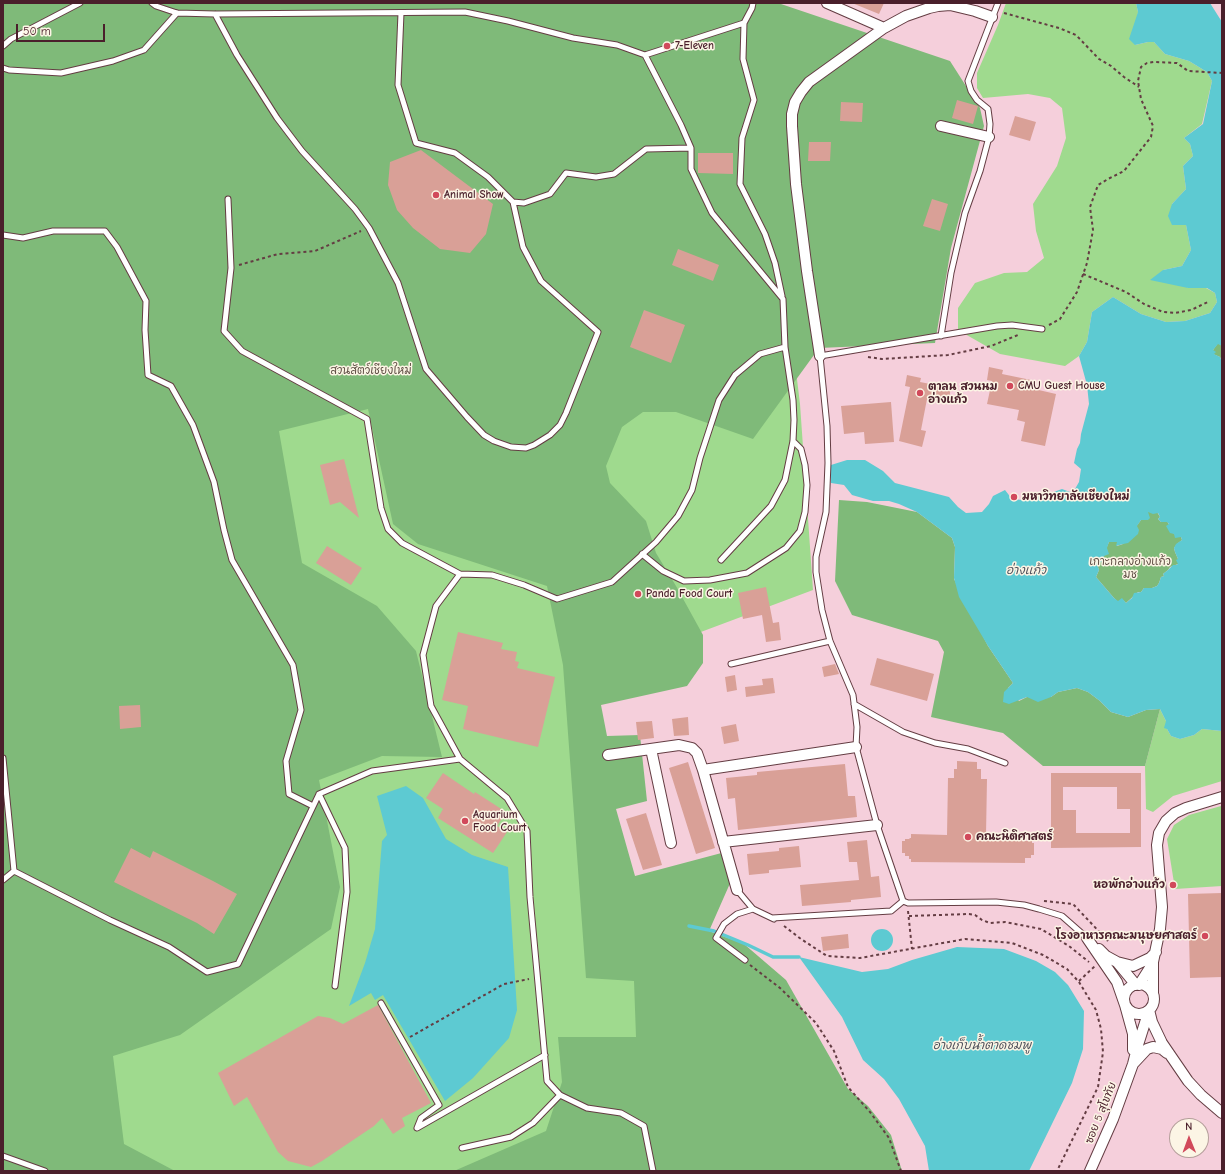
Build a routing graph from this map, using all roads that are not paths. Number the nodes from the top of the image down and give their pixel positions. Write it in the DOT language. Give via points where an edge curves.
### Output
graph roads {
  1 [pos="80,3"];
  2 [pos="152,3"];
  3 [pos="753,3"];
  4 [pos="827,3"];
  5 [pos="998,3"];
  6 [pos="177,13"];
  7 [pos="401,13"];
  8 [pos="215,14"];
  9 [pos="993,14"];
  10 [pos="744,23"];
  11 [pos="884,28"];
  12 [pos="3,46"];
  13 [pos="645,56"];
  14 [pos="3,68"];
  15 [pos="941,126"];
  16 [pos="989,137"];
  17 [pos="691,148"];
  18 [pos="228,199"];
  19 [pos="513,202"];
  20 [pos="3,235"];
  21 [pos="783,299"];
  22 [pos="1042,329"];
  23 [pos="941,336"];
  24 [pos="786,347"];
  25 [pos="820,356"];
  26 [pos="793,440"];
  27 [pos="642,554"];
  28 [pos="721,560"];
  29 [pos="460,574"];
  30 [pos="830,641"];
  31 [pos="731,664"];
  32 [pos="854,704"];
  33 [pos="856,747"];
  34 [pos="651,749"];
  35 [pos="608,755"];
  36 [pos="3,758"];
  37 [pos="460,759"];
  38 [pos="1005,763"];
  39 [pos="703,770"];
  40 [pos="319,794"];
  41 [pos="1222,798"];
  42 [pos="313,806"];
  43 [pos="877,825"];
  44 [pos="724,842"];
  45 [pos="671,843"];
  46 [pos="14,871"];
  47 [pos="3,880"];
  48 [pos="737,890"];
  49 [pos="905,902"];
  50 [pos="754,909"];
  51 [pos="1087,938"];
  52 [pos="1155,957"];
  53 [pos="745,960"];
  54 [pos="1117,962"];
  55 [pos="1138,985"];
  56 [pos="335,986"];
  57 [pos="1153,994"];
  58 [pos="381,1003"];
  59 [pos="1125,1005"];
  60 [pos="1149,1010"];
  61 [pos="544,1055"];
  62 [pos="1171,1057"];
  63 [pos="1133,1064"];
  64 [pos="560,1095"];
  65 [pos="1222,1113"];
  66 [pos="462,1148"];
  67 [pos="3,1156"];
  68 [pos="45,1171"];
  69 [pos="653,1171"];
  70 [pos="1090,1171"];
  1 -- 12 [label="lane"];
  2 -- 6 [label="lane"];
  3 -- 10 [label="lane"];
  4 -- 11 [label="street"];
  5 -- 9 [label="lane"];
  6 -- 8 [label="lane"];
  6 -- 14 [label="lane" via="144,50 113,61 61,73"];
  7 -- 8 [label="lane"];
  7 -- 13 [label="lane" via="466,12 573,38 617,45"];
  7 -- 19 [label="lane" via="398,86 416,143 455,153 488,177"];
  8 -- 19 [label="lane" via="237,55 277,118 369,228 398,283 426,369 484,435 511,447 526,448 550,435 560,425 598,332 541,281 523,247"];
  9 -- 11 [label="street" via="950,5 938,6 906,16"];
  9 -- 16 [label="lane" via="968,81 977,100 988,109"];
  10 -- 13 [label="lane"];
  10 -- 21 [label="lane" via="743,59 754,100 742,138 740,184 765,234"];
  11 -- 25 [label="street" via="810,82 801,92 792,114 806,271"];
  13 -- 17 [label="lane"];
  15 -- 16 [label="street"];
  16 -- 23 [label="lane" via="965,213 951,273"];
  17 -- 19 [label="lane" via="646,149 614,174 596,177 566,173 550,194 524,203"];
  17 -- 21 [label="lane" via="691,169 712,213"];
  18 -- 29 [label="lane" via="231,268 224,331 242,351 367,419 381,508 388,529 402,543"];
  20 -- 42 [label="lane" via="22,238 53,231 105,231 117,247 146,301 148,375 171,386 193,425 214,482 232,560 293,665 301,710 286,761 289,794"];
  21 -- 24 [label="lane"];
  22 -- 23 [label="lane" via="997,326"];
  23 -- 25 [label="lane"];
  24 -- 26 [label="lane" via="793,400"];
  24 -- 27 [label="lane" via="760,354 736,375 719,400 692,490 678,516"];
  25 -- 30 [label="lane" via="828,463 826,512 816,557 816,572"];
  26 -- 27 [label="lane" via="801,449 805,465 805,512 800,531 786,548 747,573 710,580 684,581 663,571"];
  26 -- 28 [label="lane" via="785,480 771,506"];
  27 -- 29 [label="lane" via="612,582 558,599 492,575"];
  29 -- 37 [label="lane" via="436,606 423,655 431,706"];
  30 -- 31 [label="lane"];
  30 -- 32 [label="lane" via="853,695"];
  32 -- 33 [label="lane" via="858,727"];
  32 -- 38 [label="lane" via="903,732 935,743 968,749"];
  33 -- 39 [label="street"];
  33 -- 43 [label="lane"];
  34 -- 35 [label="street"];
  34 -- 39 [label="street" via="679,745 692,748 697,753"];
  34 -- 45 [label="street"];
  36 -- 46 [label="lane"];
  37 -- 40 [label="lane" via="372,771"];
  37 -- 61 [label="lane" via="506,798 527,831 530,897"];
  39 -- 44 [label="street"];
  40 -- 42 [label="lane"];
  40 -- 56 [label="lane" via="345,848 348,892"];
  41 -- 52 [label="street" via="1175,813 1166,821 1159,833 1156,846 1162,906"];
  42 -- 46 [label="lane" via="238,964 208,972 169,947"];
  43 -- 44 [label="street"];
  43 -- 49 [label="lane"];
  44 -- 48 [label="street"];
  46 -- 47 [label="lane"];
  48 -- 50 [label="lane"];
  49 -- 50 [label="lane" via="891,911 774,919"];
  49 -- 51 [label="lane" via="996,902 1024,905 1062,916"];
  50 -- 53 [label="lane" via="737,914 724,924 716,938"];
  51 -- 54 [label="street" via="1106,956"];
  51 -- 59 [label="street" via="1117,982"];
  52 -- 54 [label="street" via="1133,966"];
  52 -- 55 [label="street"];
  52 -- 57 [label="street"];
  54 -- 55 [label="street"];
  55 -- 57 [label="street" via="1145,986"];
  55 -- 59 [label="street" via="1125,993"];
  57 -- 60 [label="street" via="1154,1000"];
  58 -- 61 [label="lane" via="439,1105 421,1118 417,1128"];
  59 -- 60 [label="street" via="1133,1013 1139,1014"];
  59 -- 63 [label="street" via="1132,1034"];
  60 -- 62 [label="street" via="1152,1022"];
  60 -- 63 [label="street"];
  61 -- 64 [label="lane" via="547,1081"];
  62 -- 63 [label="street" via="1162,1049 1147,1049"];
  62 -- 65 [label="street" via="1188,1082"];
  63 -- 70 [label="street, ซอย 5 สุโขทัย"];
  64 -- 66 [label="lane" via="533,1123 511,1137"];
  64 -- 69 [label="lane" via="587,1108 621,1113 644,1126"];
  67 -- 68 [label="lane"];
}
